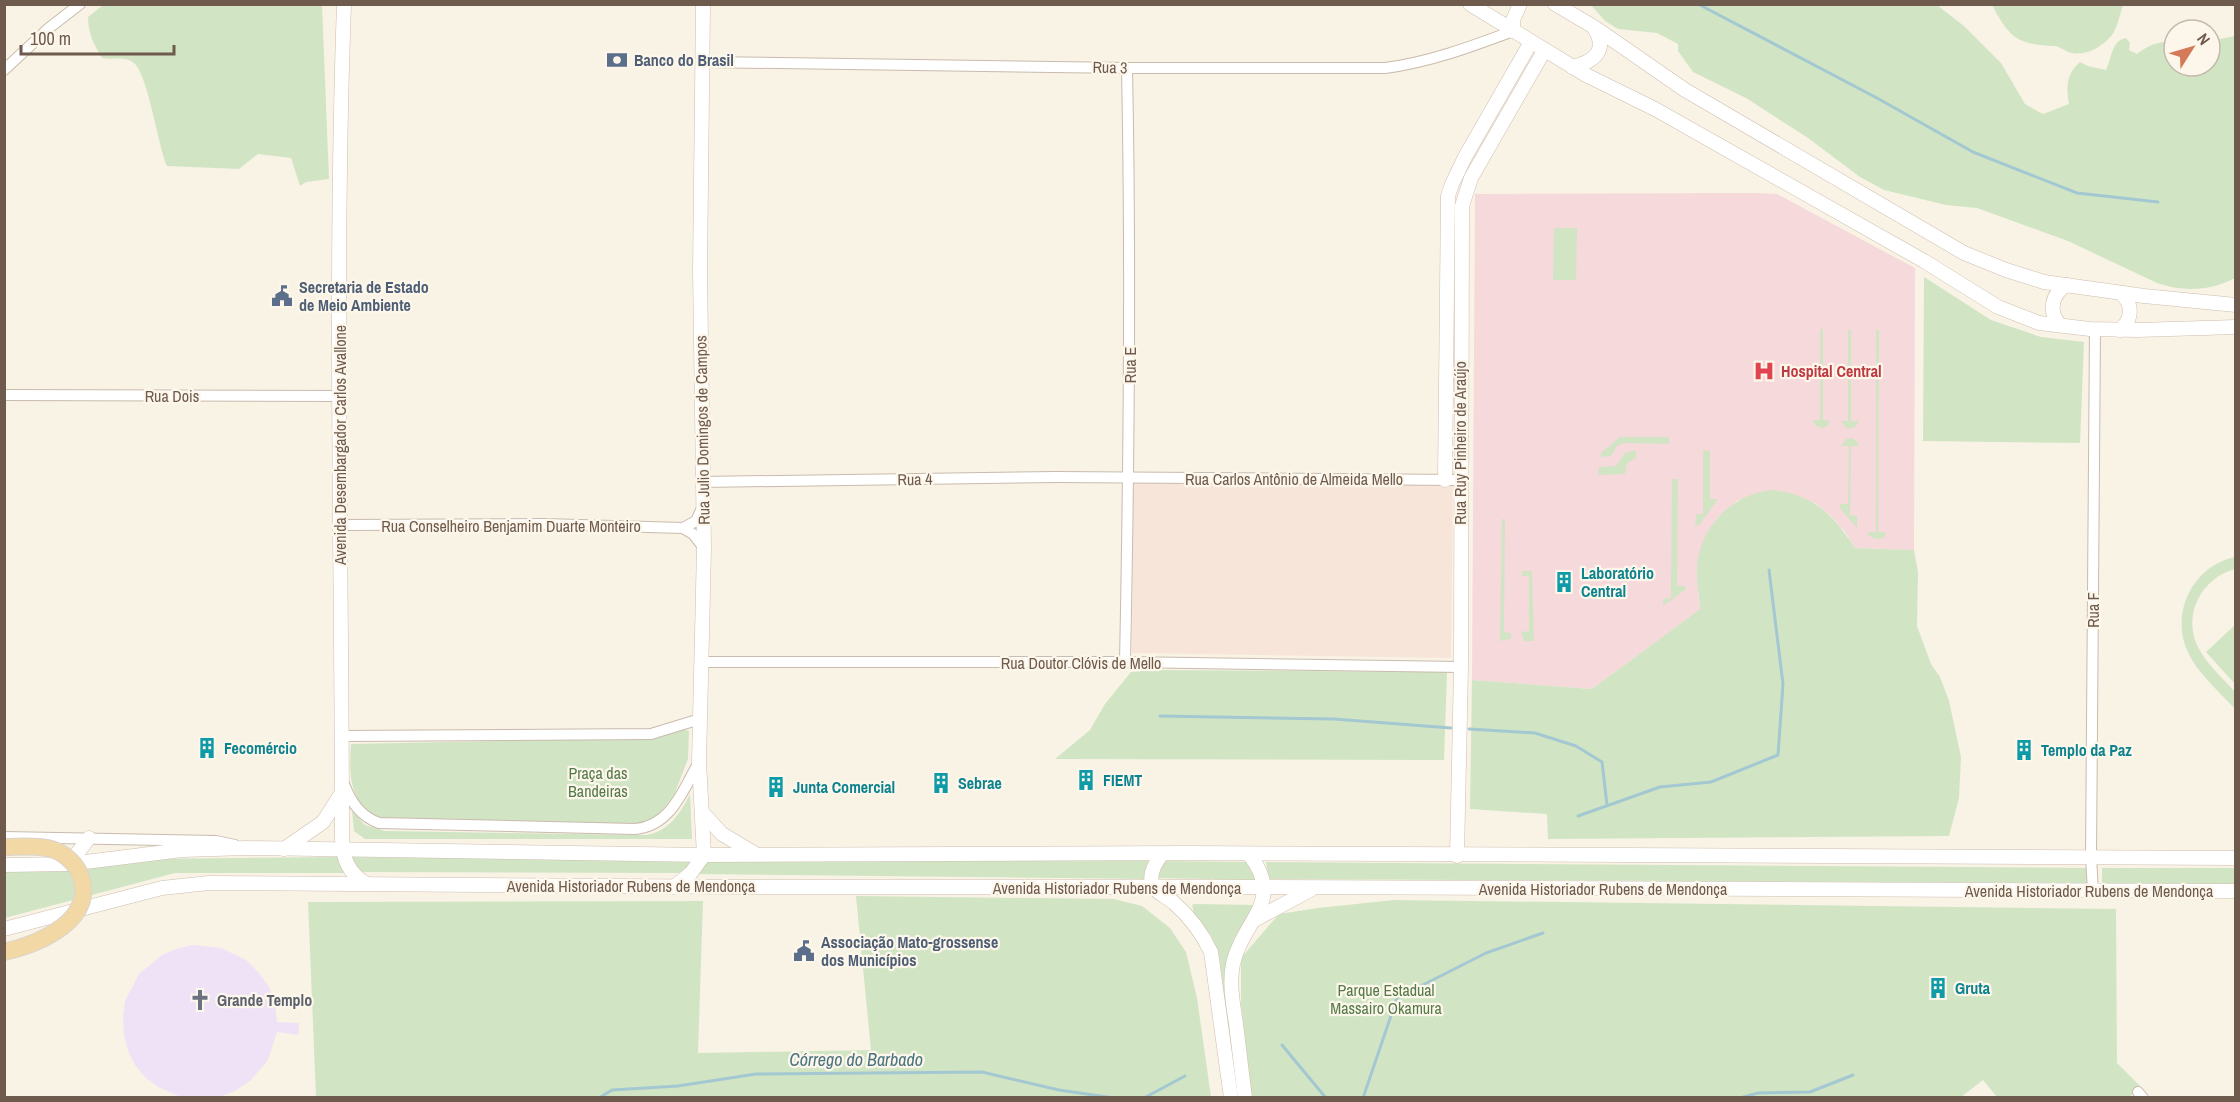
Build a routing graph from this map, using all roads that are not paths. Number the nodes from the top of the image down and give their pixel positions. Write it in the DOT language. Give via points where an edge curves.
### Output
graph roads {
  1 [pos="80,4"];
  2 [pos="344,4"];
  3 [pos="703,4"];
  4 [pos="1470,4"];
  5 [pos="1520,4"];
  6 [pos="1555,4"];
  7 [pos="1571,8"];
  8 [pos="1594,27"];
  9 [pos="1513,31"];
  10 [pos="1531,42"];
  11 [pos="1544,51"];
  12 [pos="702,62"];
  13 [pos="1572,67"];
  14 [pos="1127,68"];
  15 [pos="4,70"];
  16 [pos="2067,285"];
  17 [pos="2121,293"];
  18 [pos="2235,305"];
  19 [pos="2060,325"];
  20 [pos="2235,327"];
  21 [pos="2095,329"];
  22 [pos="2120,330"];
  23 [pos="4,395"];
  24 [pos="339,396"];
  25 [pos="1128,477"];
  26 [pos="1445,480"];
  27 [pos="1460,480"];
  28 [pos="702,482"];
  29 [pos="703,506"];
  30 [pos="340,525"];
  31 [pos="683,528"];
  32 [pos="704,548"];
  33 [pos="700,662"];
  34 [pos="1125,662"];
  35 [pos="1461,667"];
  36 [pos="700,718"];
  37 [pos="342,736"];
  38 [pos="699,762"];
  39 [pos="342,785"];
  40 [pos="702,812"];
  41 [pos="4,837"];
  42 [pos="89,838"];
  43 [pos="4,847"];
  44 [pos="247,848"];
  45 [pos="283,849"];
  46 [pos="342,850"];
  47 [pos="756,854"];
  48 [pos="1162,854"];
  49 [pos="1249,854"];
  50 [pos="704,855"];
  51 [pos="1457,856"];
  52 [pos="2091,857"];
  53 [pos="2235,858"];
  54 [pos="69,864"];
  55 [pos="4,866"];
  56 [pos="365,883"];
  57 [pos="674,887"];
  58 [pos="1265,887"];
  59 [pos="1155,888"];
  60 [pos="1313,888"];
  61 [pos="2093,891"];
  62 [pos="2235,891"];
  63 [pos="1256,919"];
  64 [pos="4,929"];
  65 [pos="4,952"];
  66 [pos="1232,1098"];
  67 [pos="1245,1098"];
  1 -- 15 [label="street"];
  2 -- 24 [label="main road, Avenida Desembargador Carlos Avallone"];
  3 -- 12 [label="main road, Rua Julio Domingos de Campos"];
  4 -- 9 [label="main road"];
  5 -- 9 [label="main road"];
  6 -- 7 [label="main road"];
  7 -- 8 [label="main road"];
  8 -- 13 [label="main road" via="1601,40 1600,49 1585,64"];
  8 -- 16 [label="main road" via="1685,90 1939,240 2006,270"];
  9 -- 10 [label="main road"];
  9 -- 14 [label="street, Rua 3" via="1441,57 1385,68"];
  10 -- 11 [label="main road"];
  10 -- 26 [label="main road, Rua Ruy Pinheiro de Araújo" via="1465,157 1448,196"];
  11 -- 13 [label="main road"];
  11 -- 27 [label="main road, Rua Ruy Pinheiro de Araújo" via="1471,178 1462,206"];
  12 -- 14 [label="street, Rua 3"];
  12 -- 28 [label="main road, Rua Julio Domingos de Campos"];
  13 -- 19 [label="main road" via="1924,261 1998,307"];
  14 -- 25 [label="street, Rua E"];
  16 -- 17 [label="main road"];
  16 -- 19 [label="main road" via="2053,300 2054,316"];
  17 -- 18 [label="main road"];
  17 -- 22 [label="main road" via="2130,308 2127,323"];
  19 -- 21 [label="main road"];
  20 -- 22 [label="main road"];
  21 -- 22 [label="main road"];
  21 -- 52 [label="street, Rua F"];
  23 -- 24 [label="street, Rua Dois"];
  24 -- 30 [label="main road, Avenida Desembargador Carlos Avallone"];
  25 -- 26 [label="street, Rua Carlos Antônio de Almeida Mello"];
  25 -- 28 [label="street, Rua 4"];
  25 -- 34 [label="street, Rua E"];
  26 -- 27 [label="street, Rua Carlos Antônio de Almeida Mello"];
  27 -- 35 [label="main road, Rua Ruy Pinheiro de Araújo"];
  28 -- 29 [label="main road, Rua Julio Domingos de Campos"];
  29 -- 31 [label="street" via="696,521"];
  29 -- 32 [label="main road, Rua Julio Domingos de Campos"];
  30 -- 31 [label="street, Rua Conselheiro Benjamim Duarte Monteiro"];
  30 -- 37 [label="main road, Avenida Desembargador Carlos Avallone"];
  31 -- 32 [label="street"];
  32 -- 33 [label="main road, Rua Julio Domingos de Campos"];
  33 -- 34 [label="street, Rua Doutor Clóvis de Mello"];
  33 -- 36 [label="main road, Rua Julio Domingos de Campos"];
  34 -- 35 [label="street, Rua Doutor Clóvis de Mello"];
  35 -- 51 [label="main road, Rua Ruy Pinheiro de Araújo"];
  36 -- 37 [label="street" via="651,734"];
  36 -- 38 [label="main road, Rua Julio Domingos de Campos"];
  37 -- 39 [label="main road, Avenida Desembargador Carlos Avallone"];
  38 -- 39 [label="street" via="666,816 647,828 379,823 356,806"];
  38 -- 40 [label="main road, Rua Julio Domingos de Campos"];
  39 -- 45 [label="main road" via="323,822"];
  39 -- 46 [label="main road, Avenida Desembargador Carlos Avallone"];
  40 -- 47 [label="main road" via="722,834"];
  40 -- 50 [label="main road, Rua Julio Domingos de Campos"];
  41 -- 42 [label="street, Avenida Historiador Rubens de Mendonça"];
  42 -- 44 [label="street, Avenida Historiador Rubens de Mendonça" via="216,841"];
  42 -- 54 [label="main road"];
  43 -- 65 [label="main road, bridge" via="53,849 64,855 78,871 83,893 74,917 57,932"];
  44 -- 45 [label="main road, Avenida Historiador Rubens de Mendonça"];
  44 -- 54 [label="main road, Avenida Historiador Rubens de Mendonça" via="182,850"];
  45 -- 46 [label="main road, Avenida Historiador Rubens de Mendonça"];
  46 -- 50 [label="main road, Avenida Historiador Rubens de Mendonça"];
  46 -- 56 [label="main road" via="349,870"];
  47 -- 48 [label="main road, Avenida Historiador Rubens de Mendonça"];
  47 -- 50 [label="main road, Avenida Historiador Rubens de Mendonça"];
  48 -- 49 [label="main road, Avenida Historiador Rubens de Mendonça"];
  48 -- 59 [label="main road" via="1152,871"];
  49 -- 51 [label="main road, Avenida Historiador Rubens de Mendonça"];
  49 -- 58 [label="main road"];
  50 -- 57 [label="main road"];
  51 -- 52 [label="main road, Avenida Historiador Rubens de Mendonça"];
  52 -- 53 [label="main road, Avenida Historiador Rubens de Mendonça"];
  52 -- 61 [label="street, Rua F"];
  54 -- 55 [label="main road, Avenida Historiador Rubens de Mendonça"];
  56 -- 57 [label="main road, Avenida Historiador Rubens de Mendonça"];
  56 -- 64 [label="main road, Avenida Historiador Rubens de Mendonça" via="208,883 162,888"];
  57 -- 59 [label="main road, Avenida Historiador Rubens de Mendonça"];
  58 -- 59 [label="main road, Avenida Historiador Rubens de Mendonça"];
  58 -- 60 [label="main road, Avenida Historiador Rubens de Mendonça"];
  58 -- 63 [label="main road"];
  59 -- 66 [label="main road" via="1188,916 1211,952"];
  60 -- 61 [label="main road, Avenida Historiador Rubens de Mendonça"];
  60 -- 63 [label="main road"];
  61 -- 62 [label="main road, Avenida Historiador Rubens de Mendonça"];
  63 -- 67 [label="main road" via="1239,945 1231,978"];
}
